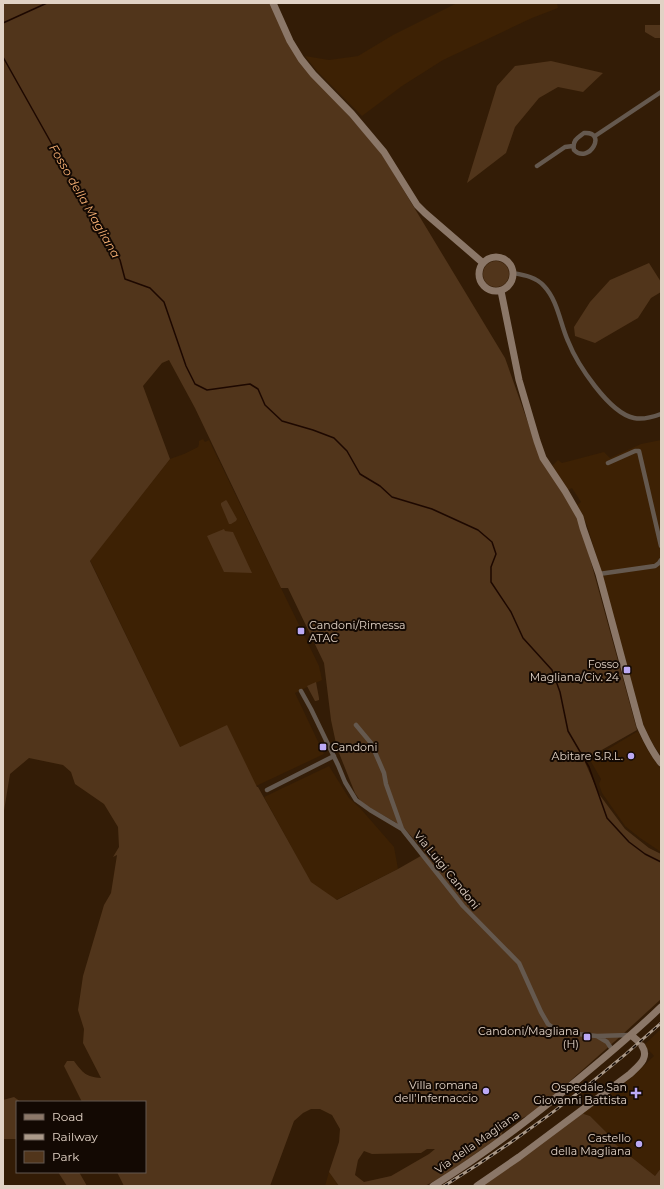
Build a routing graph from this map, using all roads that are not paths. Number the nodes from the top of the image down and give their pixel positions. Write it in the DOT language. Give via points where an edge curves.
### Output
graph roads {
  1 [pos="273,3"];
  2 [pos="661,92"];
  3 [pos="595,136"];
  4 [pos="573,146"];
  5 [pos="537,166"];
  6 [pos="483,263"];
  7 [pos="513,273"];
  8 [pos="501,290"];
  9 [pos="661,414"];
  10 [pos="608,463"];
  11 [pos="661,546"];
  12 [pos="661,560"];
  13 [pos="599,574"];
  14 [pos="301,692"];
  15 [pos="356,725"];
  16 [pos="334,756"];
  17 [pos="661,763"];
  18 [pos="267,790"];
  19 [pos="402,829"];
  20 [pos="661,1007"];
  21 [pos="631,1035"];
  22 [pos="597,1036"];
  23 [pos="613,1051"];
  24 [pos="433,1186"];
  25 [pos="477,1186"];
  1 -- 6 [label="street" via="301,59 384,152 417,205"];
  2 -- 3 [label="street"];
  3 -- 4 [label="street" via="584,133 576,138"];
  3 -- 4 [label="street" via="594,147 586,153 576,152"];
  4 -- 5 [label="street" via="565,147"];
  6 -- 7 [label="street" via="494,257 505,258"];
  6 -- 8 [label="street" via="479,273 482,283 490,290"];
  7 -- 8 [label="street" via="511,283"];
  7 -- 9 [label="street" via="534,278 547,290 554,300 566,338 573,351 600,392 612,405 633,418"];
  8 -- 13 [label="street" via="519,380 537,441 543,458 580,517"];
  10 -- 11 [label="street" via="639,450"];
  12 -- 13 [label="street" via="654,566"];
  13 -- 17 [label="street" via="640,726"];
  14 -- 16 [label="street, Via Luigi Candoni"];
  15 -- 19 [label="street" via="374,749"];
  16 -- 18 [label="street"];
  16 -- 19 [label="street, Via Luigi Candoni" via="356,800"];
  19 -- 22 [label="street, Via Luigi Candoni" via="463,906 519,963 548,1024 567,1033"];
  20 -- 21 [label="street, Via della Magliana"];
  21 -- 22 [label="street, Via Luigi Candoni"];
  21 -- 23 [label="street, Via della Magliana"];
  21 -- 25 [label="street" via="645,1052 640,1065 519,1158"];
  22 -- 23 [label="street" via="607,1042"];
  23 -- 24 [label="street, Via della Magliana" via="519,1127"];
}
